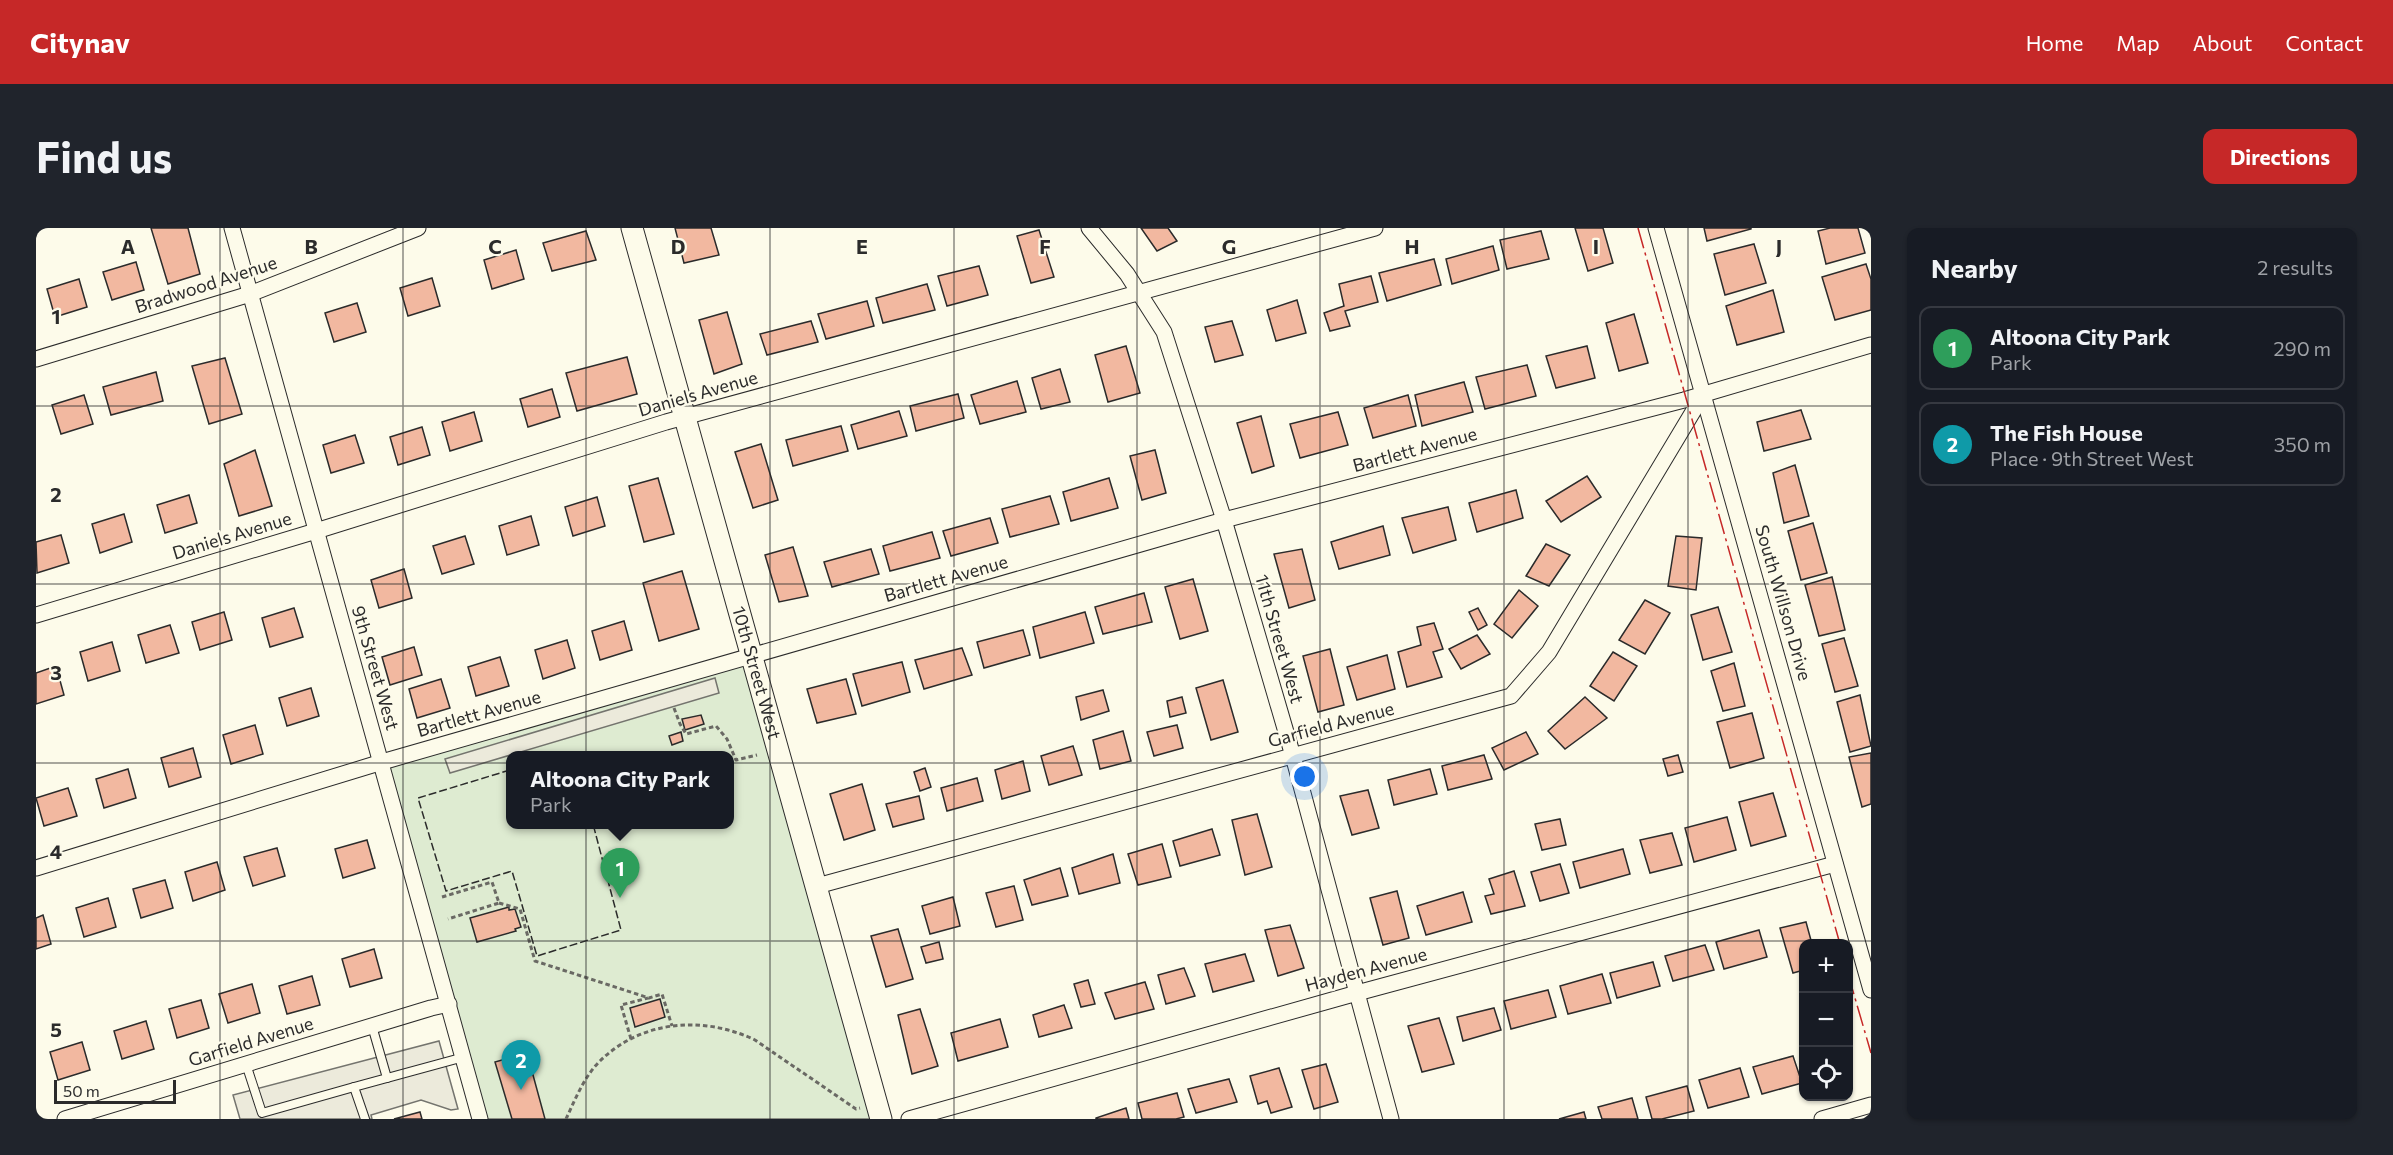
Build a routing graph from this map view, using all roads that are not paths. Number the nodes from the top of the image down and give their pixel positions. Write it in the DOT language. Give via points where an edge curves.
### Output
graph roads {
  1 [pos="232,228"];
  2 [pos="418,228"];
  3 [pos="632,228"];
  4 [pos="1089,228"];
  5 [pos="1374,228"];
  6 [pos="1656,228"];
  7 [pos="1139,292"];
  8 [pos="250,294"];
  9 [pos="1871,345"];
  10 [pos="36,359"];
  11 [pos="1703,394"];
  12 [pos="686,417"];
  13 [pos="1224,520"];
  14 [pos="316,531"];
  15 [pos="36,615"];
  16 [pos="752,655"];
  17 [pos="1293,756"];
  18 [pos="382,762"];
  19 [pos="1835,864"];
  20 [pos="36,868"];
  21 [pos="817,886"];
  22 [pos="1871,990"];
  23 [pos="1357,993"];
  24 [pos="449,1004"];
  25 [pos="372,1026"];
  26 [pos="464,1057"];
  27 [pos="246,1064"];
  28 [pos="387,1078"];
  29 [pos="354,1087"];
  30 [pos="1871,1105"];
  31 [pos="878,1111"];
  32 [pos="264,1116"];
  33 [pos="65,1119"];
  34 [pos="365,1119"];
  35 [pos="480,1119"];
  36 [pos="909,1119"];
  37 [pos="1391,1119"];
  38 [pos="1822,1119"];
  1 -- 8 [label="street, 9th Street West"];
  2 -- 8 [label="street, Bradwood Avenue"];
  3 -- 12 [label="street, 10th Street West"];
  4 -- 7 [label="street, 11th Street West"];
  5 -- 7 [label="street, Daniels Avenue"];
  6 -- 11 [label="street, South Willson Drive"];
  7 -- 12 [label="street, Daniels Avenue"];
  7 -- 13 [label="street, 11th Street West" via="1164,332"];
  8 -- 10 [label="street, Bradwood Avenue"];
  8 -- 14 [label="street, 9th Street West"];
  9 -- 11 [label="street, Bartlett Avenue"];
  11 -- 13 [label="street, Bartlett Avenue"];
  11 -- 17 [label="street, Garfield Avenue" via="1549,652 1510,696"];
  11 -- 19 [label="street, South Willson Drive"];
  12 -- 14 [label="street, Daniels Avenue"];
  12 -- 16 [label="street, 10th Street West"];
  13 -- 16 [label="street, Bartlett Avenue"];
  13 -- 17 [label="street, 11th Street West"];
  14 -- 15 [label="street, Daniels Avenue"];
  14 -- 18 [label="street, 9th Street West"];
  16 -- 18 [label="street, Bartlett Avenue"];
  16 -- 21 [label="street, 10th Street West"];
  17 -- 21 [label="street, Garfield Avenue"];
  17 -- 23 [label="street, 11th Street West"];
  18 -- 20 [label="street, Bartlett Avenue"];
  18 -- 24 [label="street, 9th Street West"];
  19 -- 22 [label="street, South Willson Drive"];
  19 -- 23 [label="street, Hayden Avenue"];
  21 -- 31 [label="street, 10th Street West"];
  23 -- 36 [label="street, Hayden Avenue"];
  23 -- 37 [label="street, 11th Street West"];
  24 -- 25 [label="street, Garfield Avenue"];
  24 -- 26 [label="street, 9th Street West"];
  25 -- 27 [label="street, Garfield Avenue"];
  25 -- 28 [label="lane"];
  26 -- 28 [label="lane"];
  26 -- 35 [label="street, 9th Street West"];
  27 -- 32 [label="lane"];
  27 -- 33 [label="street, Garfield Avenue"];
  28 -- 29 [label="lane"];
  29 -- 32 [label="lane"];
  29 -- 34 [label="lane"];
  30 -- 38 [label="street"];
}
